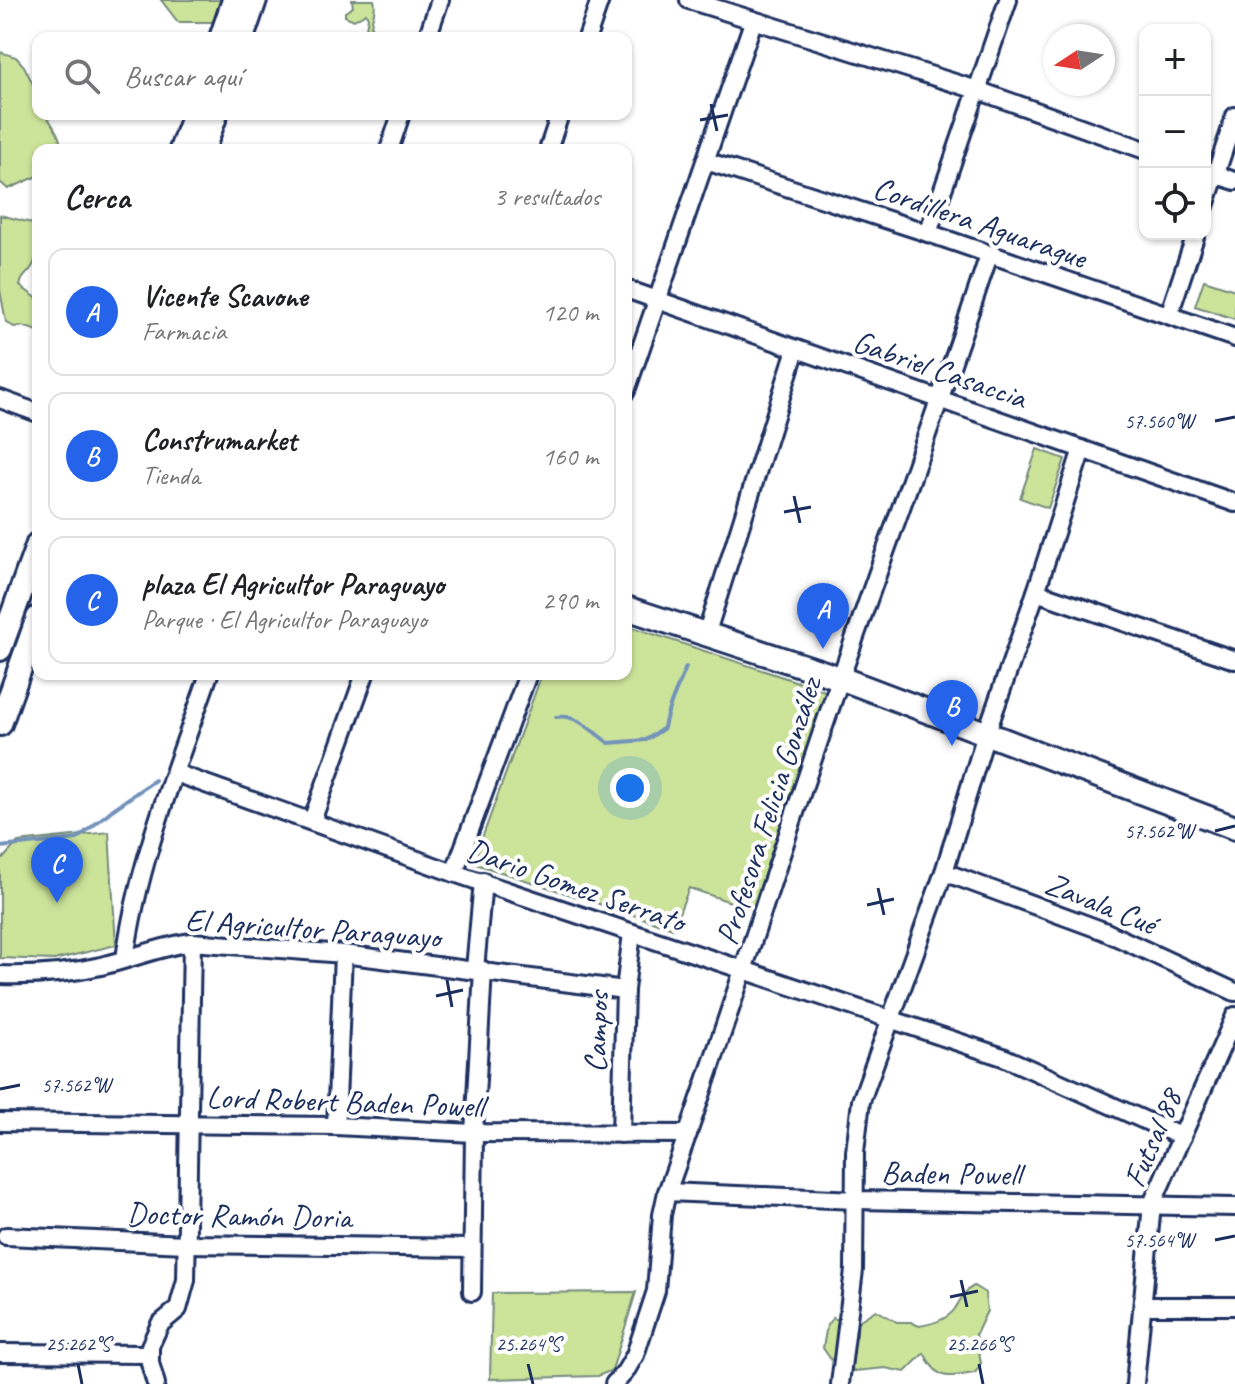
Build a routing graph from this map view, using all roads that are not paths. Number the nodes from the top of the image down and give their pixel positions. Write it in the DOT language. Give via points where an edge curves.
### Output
graph roads {
  1 [pos="234,0"];
  2 [pos="255,0"];
  3 [pos="440,0"];
  4 [pos="600,0"];
  5 [pos="689,0"];
  6 [pos="1008,0"];
  7 [pos="753,22"];
  8 [pos="223,32"];
  9 [pos="244,32"];
  10 [pos="429,32"];
  11 [pos="589,32"];
  12 [pos="977,90"];
  13 [pos="1235,116"];
  14 [pos="195,120"];
  15 [pos="213,120"];
  16 [pos="399,120"];
  17 [pos="558,120"];
  18 [pos="197,144"];
  19 [pos="199,144"];
  20 [pos="391,144"];
  21 [pos="550,144"];
  22 [pos="1139,148"];
  23 [pos="706,161"];
  24 [pos="1211,171"];
  25 [pos="1211,173"];
  26 [pos="1235,181"];
  27 [pos="928,233"];
  28 [pos="1194,240"];
  29 [pos="989,255"];
  30 [pos="632,291"];
  31 [pos="657,299"];
  32 [pos="1169,315"];
  33 [pos="1235,338"];
  34 [pos="796,349"];
  35 [pos="632,373"];
  36 [pos="0,399"];
  37 [pos="941,399"];
  38 [pos="32,411"];
  39 [pos="1082,449"];
  40 [pos="1235,503"];
  41 [pos="32,560"];
  42 [pos="1036,592"];
  43 [pos="632,610"];
  44 [pos="32,635"];
  45 [pos="706,635"];
  46 [pos="1,645"];
  47 [pos="27,649"];
  48 [pos="1235,660"];
  49 [pos="840,678"];
  50 [pos="207,680"];
  51 [pos="363,680"];
  52 [pos="526,680"];
  53 [pos="0,724"];
  54 [pos="986,734"];
  55 [pos="175,773"];
  56 [pos="312,821"];
  57 [pos="1235,828"];
  58 [pos="944,872"];
  59 [pos="454,873"];
  60 [pos="483,881"];
  61 [pos="632,933"];
  62 [pos="192,942"];
  63 [pos="343,954"];
  64 [pos="125,959"];
  65 [pos="479,970"];
  66 [pos="744,972"];
  67 [pos="0,975"];
  68 [pos="625,990"];
  69 [pos="1235,992"];
  70 [pos="1235,1016"];
  71 [pos="891,1018"];
  72 [pos="0,1122"];
  73 [pos="190,1124"];
  74 [pos="336,1126"];
  75 [pos="474,1133"];
  76 [pos="621,1134"];
  77 [pos="688,1134"];
  78 [pos="1182,1137"];
  79 [pos="667,1192"];
  80 [pos="857,1200"];
  81 [pos="1152,1204"];
  82 [pos="1235,1207"];
  83 [pos="6,1236"];
  84 [pos="186,1244"];
  85 [pos="471,1248"];
  86 [pos="472,1292"];
  87 [pos="1144,1306"];
  88 [pos="1235,1306"];
  89 [pos="0,1353"];
  90 [pos="150,1354"];
  91 [pos="156,1384"];
  92 [pos="614,1384"];
  93 [pos="840,1384"];
  94 [pos="1135,1384"];
  1 -- 8 [label="street"];
  2 -- 9 [label="street"];
  3 -- 10 [label="street"];
  4 -- 11 [label="street"];
  5 -- 7 [label="street"];
  6 -- 12 [label="street"];
  7 -- 12 [label="street"];
  7 -- 23 [label="street"];
  12 -- 22 [label="street"];
  12 -- 27 [label="street"];
  13 -- 24 [label="street"];
  14 -- 18 [label="street"];
  15 -- 19 [label="street"];
  16 -- 20 [label="street"];
  17 -- 21 [label="street"];
  23 -- 27 [label="street, Cordillera Aguarague"];
  23 -- 31 [label="street"];
  25 -- 26 [label="street"];
  27 -- 29 [label="street, Cordillera Aguarague"];
  28 -- 32 [label="street"];
  29 -- 32 [label="street, Cordillera Aguarague"];
  29 -- 37 [label="street, Profesora Felicia González"];
  30 -- 31 [label="street, Gabriel Casaccia"];
  31 -- 34 [label="street, Gabriel Casaccia"];
  31 -- 35 [label="street"];
  32 -- 33 [label="street, Cordillera Aguarague"];
  34 -- 37 [label="street, Gabriel Casaccia"];
  34 -- 45 [label="street"];
  36 -- 38 [label="street"];
  37 -- 39 [label="street, Gabriel Casaccia"];
  37 -- 49 [label="street, Profesora Felicia González"];
  39 -- 40 [label="street, Gabriel Casaccia"];
  39 -- 42 [label="street"];
  41 -- 46 [label="street"];
  42 -- 48 [label="street"];
  42 -- 54 [label="street"];
  43 -- 45 [label="street"];
  44 -- 47 [label="street"];
  45 -- 49 [label="street"];
  46 -- 47 [label="street"];
  47 -- 53 [label="street"];
  49 -- 54 [label="street"];
  49 -- 66 [label="street, Profesora Felicia González"];
  50 -- 55 [label="street"];
  51 -- 56 [label="street"];
  52 -- 59 [label="street"];
  54 -- 57 [label="street"];
  54 -- 58 [label="street"];
  55 -- 56 [label="street, Dario Gomez Serrato"];
  55 -- 64 [label="street" via="142,872"];
  56 -- 59 [label="street, Dario Gomez Serrato"];
  58 -- 69 [label="street, Zavala Cué" via="1104,931"];
  58 -- 71 [label="street"];
  59 -- 60 [label="street, Dario Gomez Serrato"];
  60 -- 61 [label="street, Dario Gomez Serrato"];
  60 -- 65 [label="street"];
  61 -- 66 [label="street, Dario Gomez Serrato"];
  61 -- 68 [label="street, Campos"];
  62 -- 63 [label="street, El Agricultor Paraguayo"];
  62 -- 64 [label="street, El Agricultor Paraguayo"];
  62 -- 73 [label="street"];
  63 -- 65 [label="street, El Agricultor Paraguayo"];
  63 -- 74 [label="street"];
  64 -- 67 [label="street, El Agricultor Paraguayo" via="48,976"];
  65 -- 68 [label="street, El Agricultor Paraguayo"];
  65 -- 75 [label="street"];
  66 -- 71 [label="street, Dario Gomez Serrato"];
  66 -- 77 [label="street, Profesora Felicia González"];
  68 -- 76 [label="street, Campos"];
  70 -- 78 [label="street, Futsal 88"];
  71 -- 78 [label="street, Dario Gomez Serrato" via="1003,1057"];
  71 -- 80 [label="street" via="861,1101"];
  72 -- 73 [label="street, Lord Robert Baden Powell"];
  73 -- 74 [label="street, Lord Robert Baden Powell"];
  73 -- 84 [label="street"];
  74 -- 75 [label="street, Lord Robert Baden Powell"];
  75 -- 76 [label="street, Lord Robert Baden Powell"];
  75 -- 85 [label="street"];
  76 -- 77 [label="street, Lord Robert Baden Powell"];
  77 -- 79 [label="street, Profesora Felicia González"];
  78 -- 81 [label="street, Futsal 88"];
  79 -- 80 [label="street, Baden Powell"];
  79 -- 92 [label="street, Profesora Felicia González" via="656,1291 635,1355"];
  80 -- 81 [label="street, Baden Powell"];
  80 -- 93 [label="street"];
  81 -- 82 [label="street, Baden Powell"];
  81 -- 87 [label="street, Futsal 88"];
  83 -- 84 [label="street, Doctor Ramón Doria"];
  84 -- 85 [label="street, Doctor Ramón Doria"];
  84 -- 90 [label="street" via="186,1280 178,1309 160,1324"];
  85 -- 86 [label="street"];
  87 -- 88 [label="street"];
  87 -- 94 [label="street, Futsal 88"];
  89 -- 90 [label="street"];
  90 -- 91 [label="street"];
}
